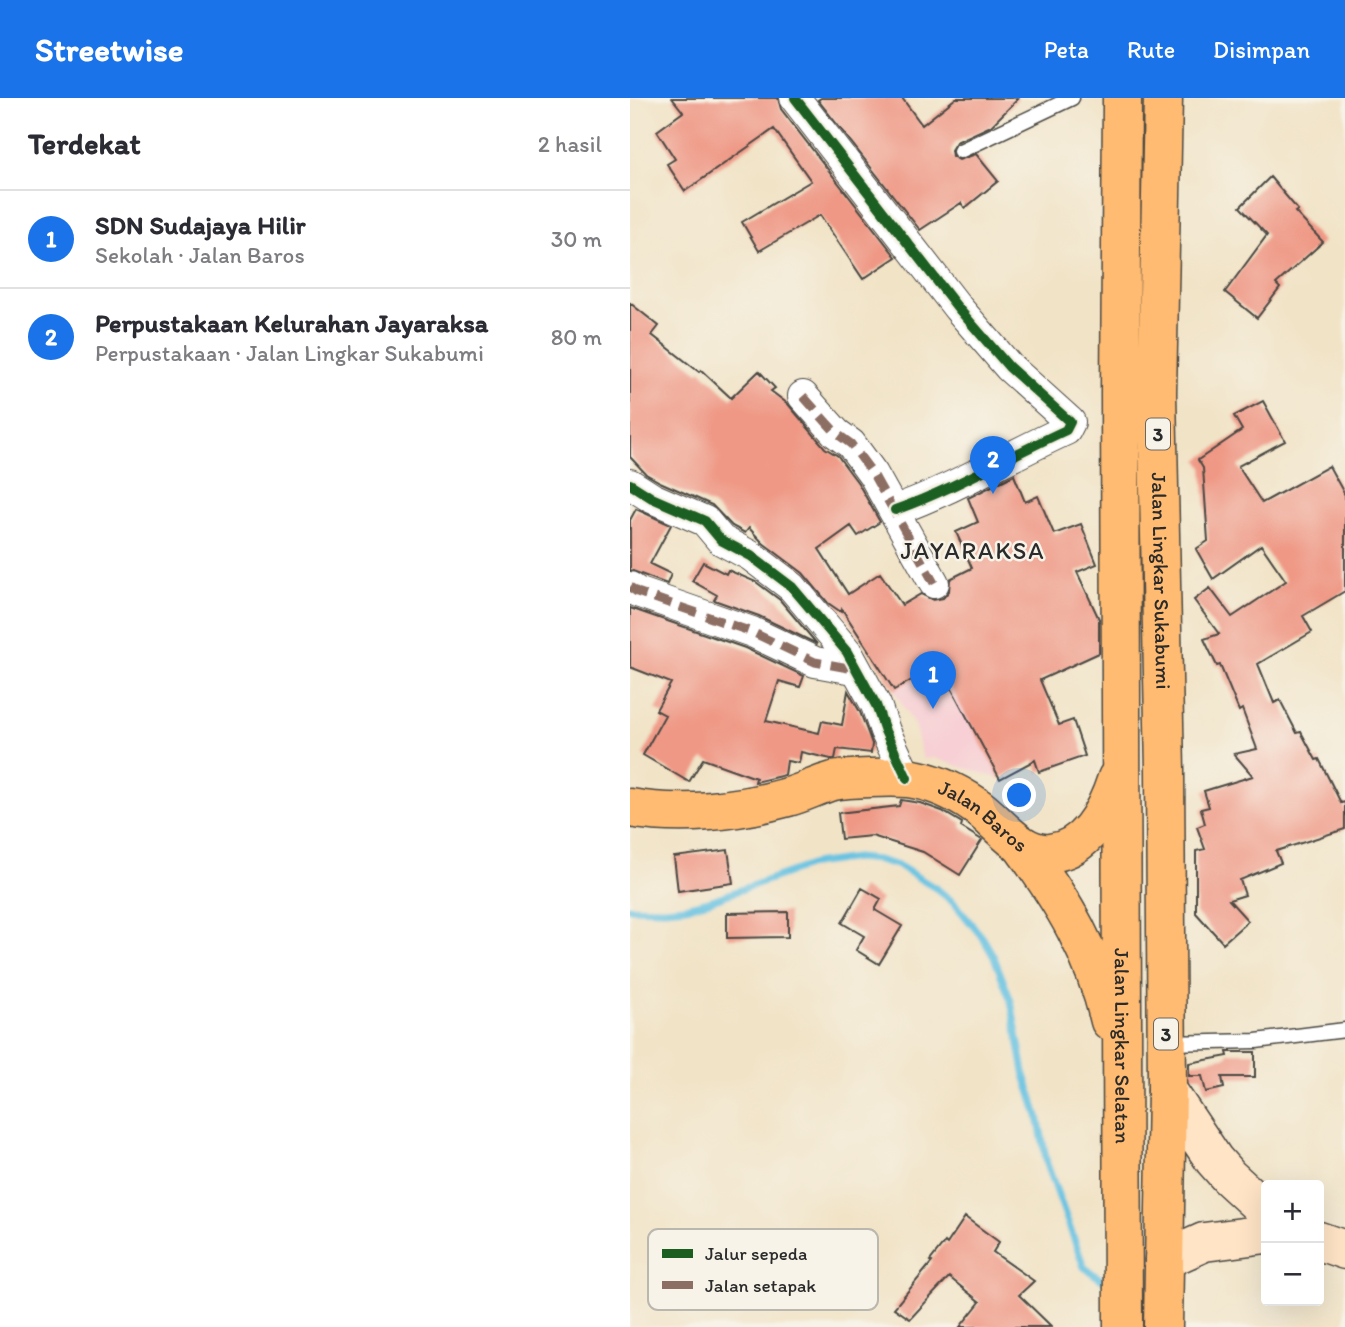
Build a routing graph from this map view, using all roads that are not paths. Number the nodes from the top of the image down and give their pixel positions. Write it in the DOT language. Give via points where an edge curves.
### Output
graph roads {
  1 [pos="795,98"];
  2 [pos="1072,98"];
  3 [pos="1122,98"];
  4 [pos="1163,98"];
  5 [pos="960,151"];
  6 [pos="803,396"];
  7 [pos="630,484"];
  8 [pos="895,510"];
  9 [pos="934,583"];
  10 [pos="630,587"];
  11 [pos="854,669"];
  12 [pos="1121,766"];
  13 [pos="1166,770"];
  14 [pos="907,778"];
  15 [pos="630,808"];
  16 [pos="1022,846"];
  17 [pos="1345,1030"];
  18 [pos="1166,1042"];
  19 [pos="1123,1074"];
  20 [pos="1167,1090"];
  21 [pos="1261,1207"];
  22 [pos="1261,1235"];
  23 [pos="1324,1243"];
  24 [pos="1345,1250"];
  25 [pos="1164,1260"];
  26 [pos="1163,1313"];
  27 [pos="1124,1327"];
  1 -- 8 [label="street" via="958,308 1009,367 1070,422 1066,430 951,488"];
  2 -- 5 [label="lane"];
  3 -- 12 [label="main road, Jalan Lingkar Sukabumi / 3"];
  4 -- 13 [label="main road, Jalan Lingkar Sukabumi / 3" via="1157,393"];
  6 -- 8 [label="street" via="851,444"];
  7 -- 11 [label="street" via="705,522 721,540 792,587 847,652"];
  8 -- 9 [label="street"];
  10 -- 11 [label="street" via="752,632 815,662"];
  11 -- 14 [label="street" via="876,705"];
  12 -- 16 [label="main road, Jalan Baros" via="1098,822 1079,840 1049,853"];
  12 -- 19 [label="main road, Jalan Lingkar Selatan / 3"];
  13 -- 18 [label="main road, Jalan Lingkar Selatan / 3"];
  14 -- 15 [label="main road, Jalan Baros" via="835,781 734,808 667,813"];
  14 -- 16 [label="main road, Jalan Baros" via="960,795"];
  16 -- 19 [label="main road" via="1076,926 1097,974"];
  17 -- 18 [label="lane" via="1247,1041"];
  18 -- 20 [label="main road, Jalan Lingkar Selatan / 3"];
  19 -- 27 [label="main road, Jalan Lingkar Selatan / 3"];
  20 -- 21 [label="main road" via="1228,1177"];
  20 -- 25 [label="main road, Jalan Lingkar Selatan / 3"];
  22 -- 25 [label="main road" via="1204,1242"];
  23 -- 24 [label="main road"];
  25 -- 26 [label="main road, Jalan Lingkar Selatan / 3"];
}
